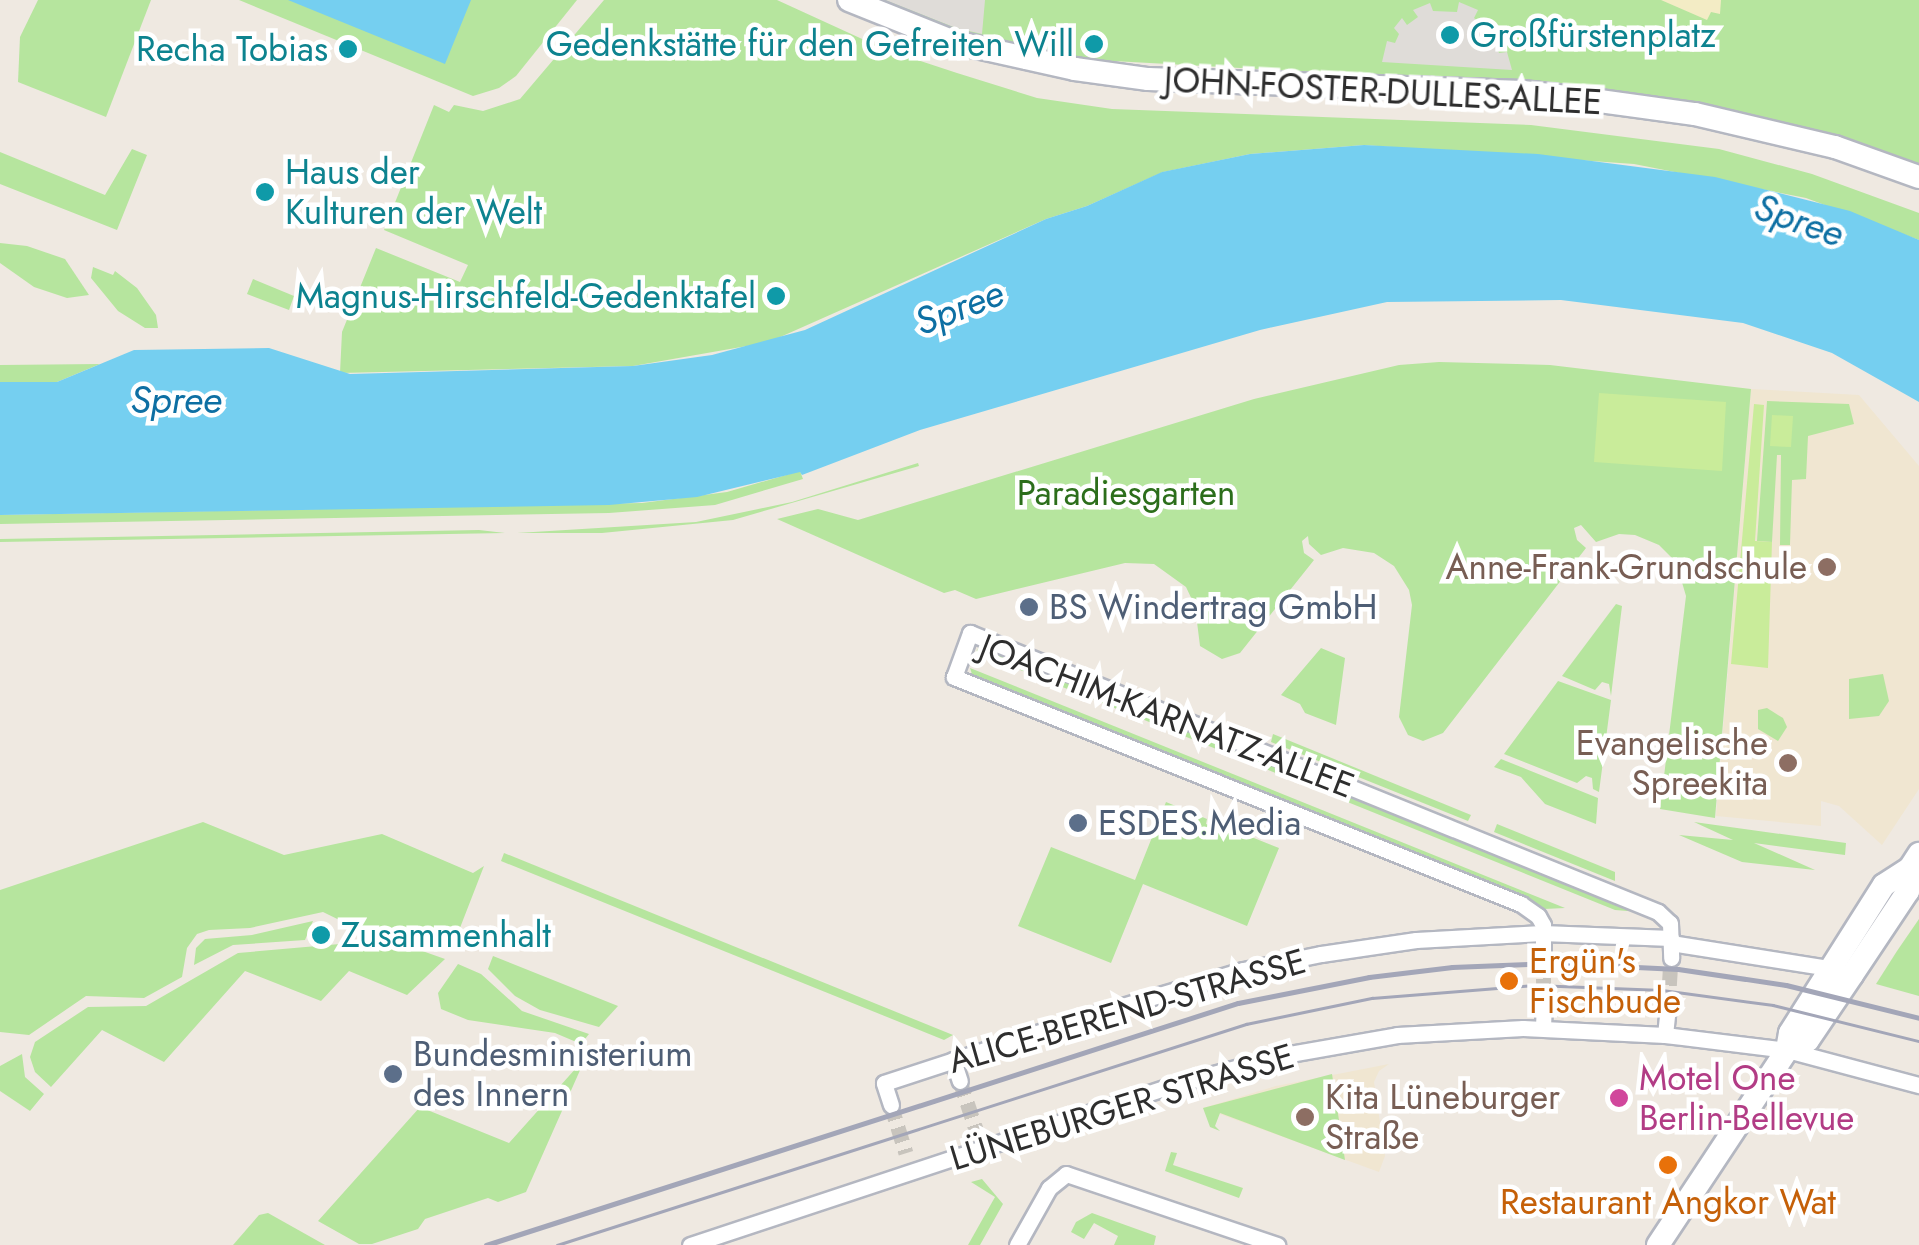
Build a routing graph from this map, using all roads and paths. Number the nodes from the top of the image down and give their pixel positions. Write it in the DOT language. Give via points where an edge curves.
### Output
graph roads {
  1 [pos="849,0"];
  2 [pos="1919,177"];
  3 [pos="1914,861"];
  4 [pos="1542,932"];
  5 [pos="1671,946"];
  6 [pos="1543,955"];
  7 [pos="1828,968"];
  8 [pos="1544,1004"];
  9 [pos="1668,1008"];
  10 [pos="1543,1028"];
  11 [pos="1665,1035"];
  12 [pos="1787,1050"];
  13 [pos="953,1060"];
  14 [pos="960,1081"];
  15 [pos="1919,1086"];
  16 [pos="891,1104"];
  17 [pos="906,1153"];
  18 [pos="911,1171"];
  19 [pos="690,1245"];
  20 [pos="1017,1245"];
  21 [pos="1277,1245"];
  22 [pos="1658,1245"];
  1 -- 2 [label="street, JOHN-FOSTER-DULLES-ALLEE" via="954,42 1075,68 1148,79 1585,99 1695,114 1835,147"];
  3 -- 7 [label="street" via="1888,878"];
  3 -- 12 [label="street" via="1908,892 1808,1040"];
  4 -- 5 [label="street, ALICE-BEREND-STRASSE"];
  4 -- 5 [label="street, JOACHIM-KARNATZ-ALLEE" via="1538,916 1522,904 954,677 970,633 1623,896 1667,917"];
  4 -- 6 [label="street"];
  4 -- 13 [label="street, ALICE-BEREND-STRASSE" via="1416,940 1282,962"];
  5 -- 7 [label="street"];
  7 -- 12 [label="street" via="1790,1032"];
  8 -- 10 [label="street"];
  9 -- 11 [label="street"];
  10 -- 11 [label="street, LÜNEBURGER STRASSE"];
  10 -- 18 [label="street, LÜNEBURGER STRASSE" via="1396,1035 1284,1055 980,1140"];
  11 -- 12 [label="street, LÜNEBURGER STRASSE"];
  12 -- 15 [label="street, LÜNEBURGER STRASSE"];
  12 -- 22 [label="street"];
  13 -- 14 [label="street"];
  13 -- 16 [label="street, ALICE-BEREND-STRASSE" via="884,1083"];
  17 -- 18 [label="street"];
  18 -- 19 [label="street, LÜNEBURGER STRASSE"];
  20 -- 21 [label="street" via="1049,1188 1066,1174"];
}
